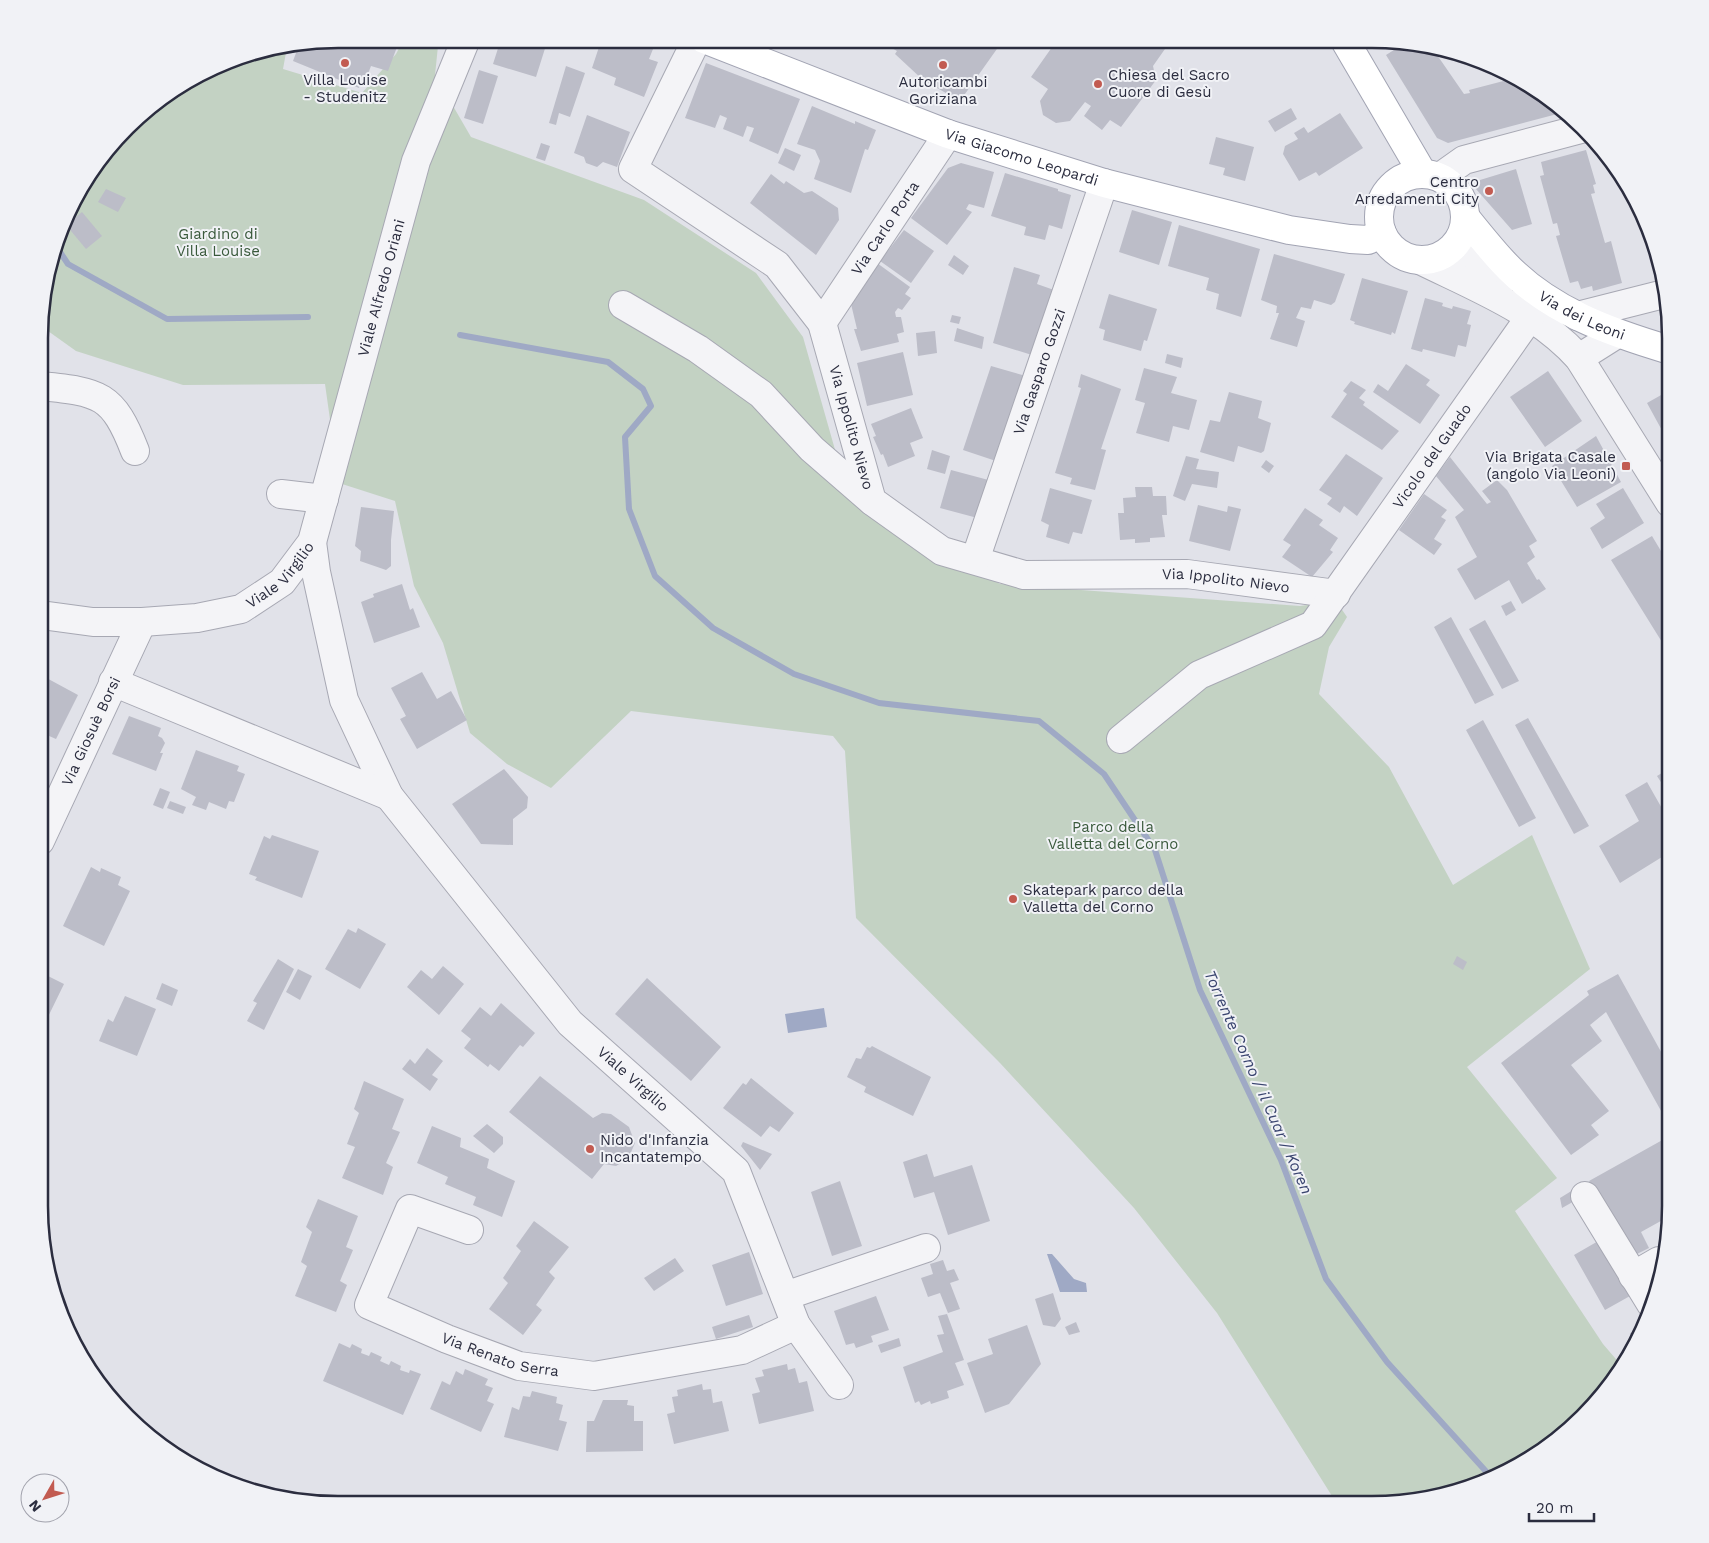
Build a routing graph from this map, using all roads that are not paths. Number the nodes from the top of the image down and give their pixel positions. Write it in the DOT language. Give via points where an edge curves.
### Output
graph roads {
  1 [pos="462,48"];
  2 [pos="692,48"];
  3 [pos="727,48"];
  4 [pos="1350,48"];
  5 [pos="1575,130"];
  6 [pos="948,134"];
  7 [pos="1432,172"];
  8 [pos="1104,183"];
  9 [pos="1380,225"];
  10 [pos="1462,230"];
  11 [pos="1422,261"];
  12 [pos="1658,295"];
  13 [pos="623,305"];
  14 [pos="1523,312"];
  15 [pos="1577,316"];
  16 [pos="822,323"];
  17 [pos="1617,334"];
  18 [pos="1662,348"];
  19 [pos="1579,358"];
  20 [pos="48,383"];
  21 [pos="135,451"];
  22 [pos="1662,490"];
  23 [pos="281,494"];
  24 [pos="324,499"];
  25 [pos="872,501"];
  26 [pos="312,542"];
  27 [pos="975,560"];
  28 [pos="1336,594"];
  29 [pos="48,615"];
  30 [pos="142,622"];
  31 [pos="113,682"];
  32 [pos="1121,739"];
  33 [pos="389,796"];
  34 [pos="48,824"];
  35 [pos="1585,1196"];
  36 [pos="469,1230"];
  37 [pos="926,1248"];
  38 [pos="1656,1263"];
  39 [pos="1633,1276"];
  40 [pos="785,1296"];
  41 [pos="1647,1297"];
  42 [pos="796,1325"];
  43 [pos="839,1385"];
  1 -- 24 [label="street, Viale Alfredo Oriani" via="416,161"];
  2 -- 16 [label="street, Via Ippolito Nievo" via="632,169 777,264"];
  3 -- 6 [label="main road, Via Giacomo Leopardi"];
  4 -- 7 [label="main road"];
  5 -- 7 [label="street"];
  6 -- 8 [label="main road, Via Giacomo Leopardi"];
  6 -- 16 [label="street, Via Carlo Porta"];
  7 -- 9 [label="main road" via="1392,186 1382,200"];
  7 -- 10 [label="main road" via="1463,201"];
  8 -- 9 [label="main road, Via Giacomo Leopardi" via="1289,230 1368,240"];
  8 -- 27 [label="street, Via Gasparo Gozzi"];
  9 -- 11 [label="main road" via="1391,248 1405,257"];
  10 -- 11 [label="main road" via="1448,253"];
  10 -- 14 [label="street" via="1464,257"];
  10 -- 15 [label="main road, Via dei Leoni" via="1554,305"];
  11 -- 14 [label="street"];
  12 -- 15 [label="street"];
  13 -- 25 [label="street" via="698,350 761,394 812,449"];
  14 -- 19 [label="street" via="1563,340"];
  14 -- 28 [label="street, Vicolo del Guado"];
  15 -- 17 [label="main road, Via dei Leoni"];
  16 -- 25 [label="street, Via Ippolito Nievo"];
  17 -- 18 [label="main road, Via dei Leoni"];
  17 -- 19 [label="street"];
  19 -- 22 [label="street"];
  20 -- 21 [label="street" via="97,395 124,422"];
  23 -- 24 [label="street"];
  24 -- 26 [label="street, Viale Alfredo Oriani"];
  25 -- 27 [label="street, Via Ippolito Nievo" via="942,551"];
  26 -- 30 [label="street, Viale Virgilio" via="282,582 241,609 197,618"];
  26 -- 33 [label="street, Viale Virgilio" via="344,700"];
  27 -- 28 [label="street, Via Ippolito Nievo" via="1024,575 1187,574"];
  28 -- 32 [label="street, Vicolo del Guado" via="1313,625 1199,675"];
  29 -- 30 [label="street, Viale Virgilio" via="93,622"];
  30 -- 31 [label="street, Via Giosuè Borsi"];
  31 -- 33 [label="street, Viale Virgilio"];
  31 -- 34 [label="street, Via Giosuè Borsi"];
  33 -- 40 [label="street, Viale Virgilio" via="570,1023 736,1171"];
  35 -- 39 [label="street"];
  36 -- 42 [label="street, Via Renato Serra" via="410,1209 369,1305 519,1366 594,1376 742,1350"];
  37 -- 40 [label="street"];
  38 -- 39 [label="street"];
  39 -- 41 [label="street"];
  40 -- 42 [label="street, Viale Virgilio"];
  42 -- 43 [label="street, Viale Virgilio"];
}
